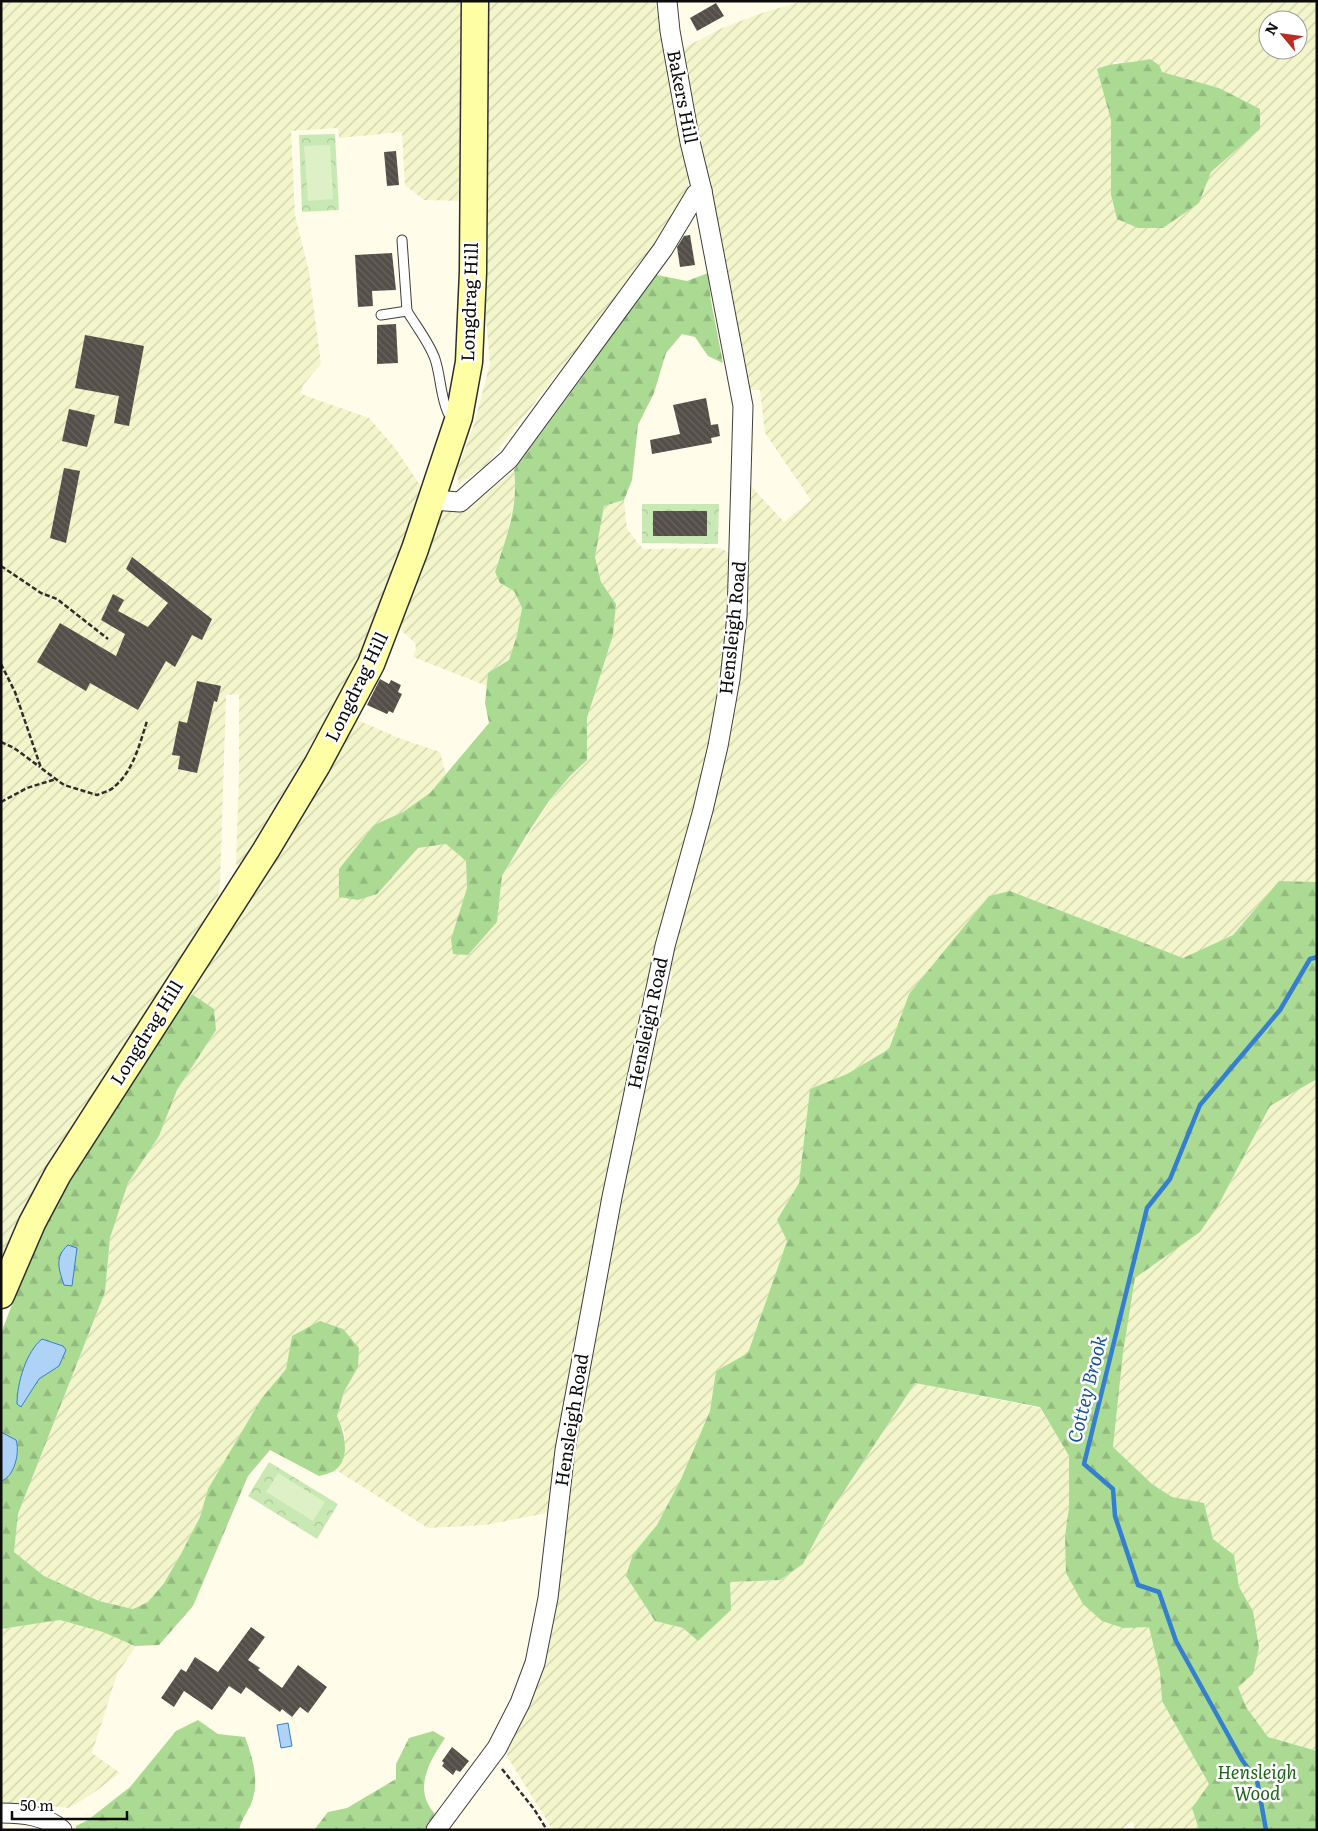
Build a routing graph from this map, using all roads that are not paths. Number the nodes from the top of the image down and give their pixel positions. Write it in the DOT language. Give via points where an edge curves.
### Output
graph roads {
  1 [pos="475,1"];
  2 [pos="667,1"];
  3 [pos="702,191"];
  4 [pos="402,240"];
  5 [pos="407,310"];
  6 [pos="380,315"];
  7 [pos="459,417"];
  8 [pos="432,500"];
  9 [pos="1,1295"];
  10 [pos="1,1813"];
  11 [pos="62,1830"];
  12 [pos="436,1830"];
  1 -- 7 [label="main road, Longdrag Hill" via="472,292 469,362"];
  2 -- 3 [label="street, Bakers Hill" via="690,142"];
  3 -- 8 [label="street" via="696,194 663,249 509,459 460,502"];
  3 -- 12 [label="street, Hensleigh Road" via="743,406 737,616 730,679 718,746 665,946 621,1150 566,1450 548,1598 531,1677 490,1757"];
  4 -- 5 [label="lane"];
  5 -- 6 [label="lane"];
  5 -- 7 [label="lane" via="435,358 442,399 448,413"];
  7 -- 8 [label="main road, Longdrag Hill"];
  8 -- 9 [label="main road, Longdrag Hill" via="385,632 354,699 266,850 58,1174 32,1223"];
  10 -- 11 [label="street" via="40,1817"];
}
